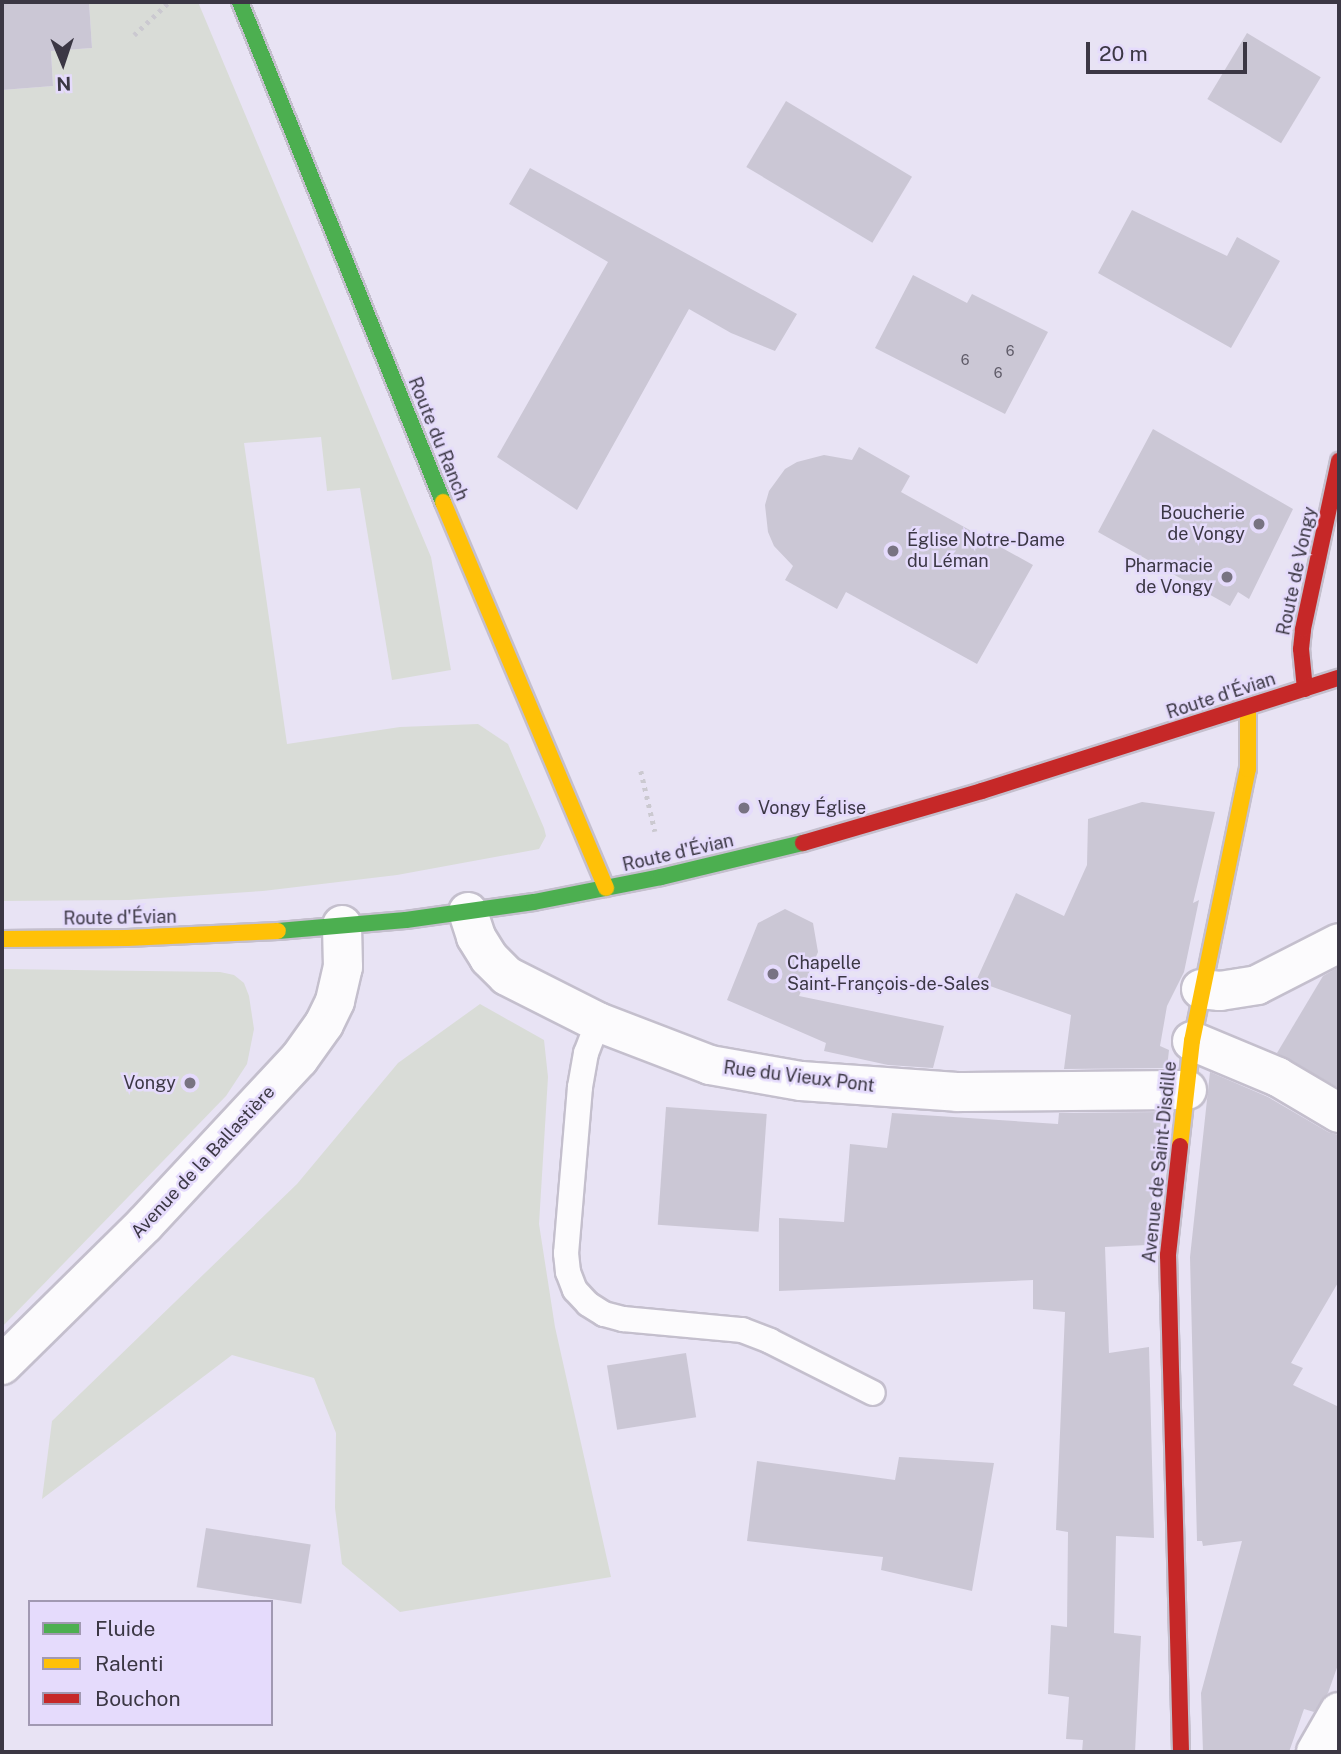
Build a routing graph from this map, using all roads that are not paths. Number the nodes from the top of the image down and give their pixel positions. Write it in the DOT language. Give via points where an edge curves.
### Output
graph roads {
  1 [pos="240,2"];
  2 [pos="1339,461"];
  3 [pos="1339,678"];
  4 [pos="1305,689"];
  5 [pos="1248,707"];
  6 [pos="606,888"];
  7 [pos="468,912"];
  8 [pos="342,925"];
  9 [pos="2,939"];
  10 [pos="1339,943"];
  11 [pos="1201,989"];
  12 [pos="598,1022"];
  13 [pos="1192,1041"];
  14 [pos="1187,1090"];
  15 [pos="1339,1113"];
  16 [pos="2,1365"];
  17 [pos="873,1393"];
  18 [pos="1339,1712"];
  19 [pos="1181,1752"];
  20 [pos="1316,1752"];
  1 -- 6 [label="street, Route du Ranch" via="484,602"];
  2 -- 4 [label="street, Route de Vongy" via="1303,629"];
  3 -- 4 [label="street, Route d'Évian"];
  4 -- 5 [label="street, Route d'Évian"];
  5 -- 6 [label="street, Route d'Évian" via="889,819"];
  5 -- 11 [label="street, Avenue de Saint-Disdille" via="1250,754 1244,794"];
  6 -- 7 [label="street, Route d'Évian"];
  7 -- 8 [label="street, Route d'Évian"];
  7 -- 12 [label="street, Rue du Vieux Pont" via="476,937 507,976"];
  8 -- 9 [label="street, Route d'Évian" via="210,935"];
  8 -- 16 [label="street, Avenue de la Ballastière" via="343,967 335,1001 299,1059 144,1225"];
  10 -- 11 [label="street" via="1257,985"];
  11 -- 13 [label="street, Avenue de Saint-Disdille"];
  12 -- 14 [label="street, Rue du Vieux Pont" via="710,1065 801,1081 957,1092"];
  12 -- 17 [label="lane" via="586,1054 566,1253 575,1290 604,1314 622,1319 742,1331"];
  13 -- 14 [label="street, Avenue de Saint-Disdille"];
  13 -- 15 [label="street" via="1278,1077"];
  14 -- 19 [label="street, Avenue de Saint-Disdille" via="1167,1278"];
  18 -- 20 [label="street"];
}
